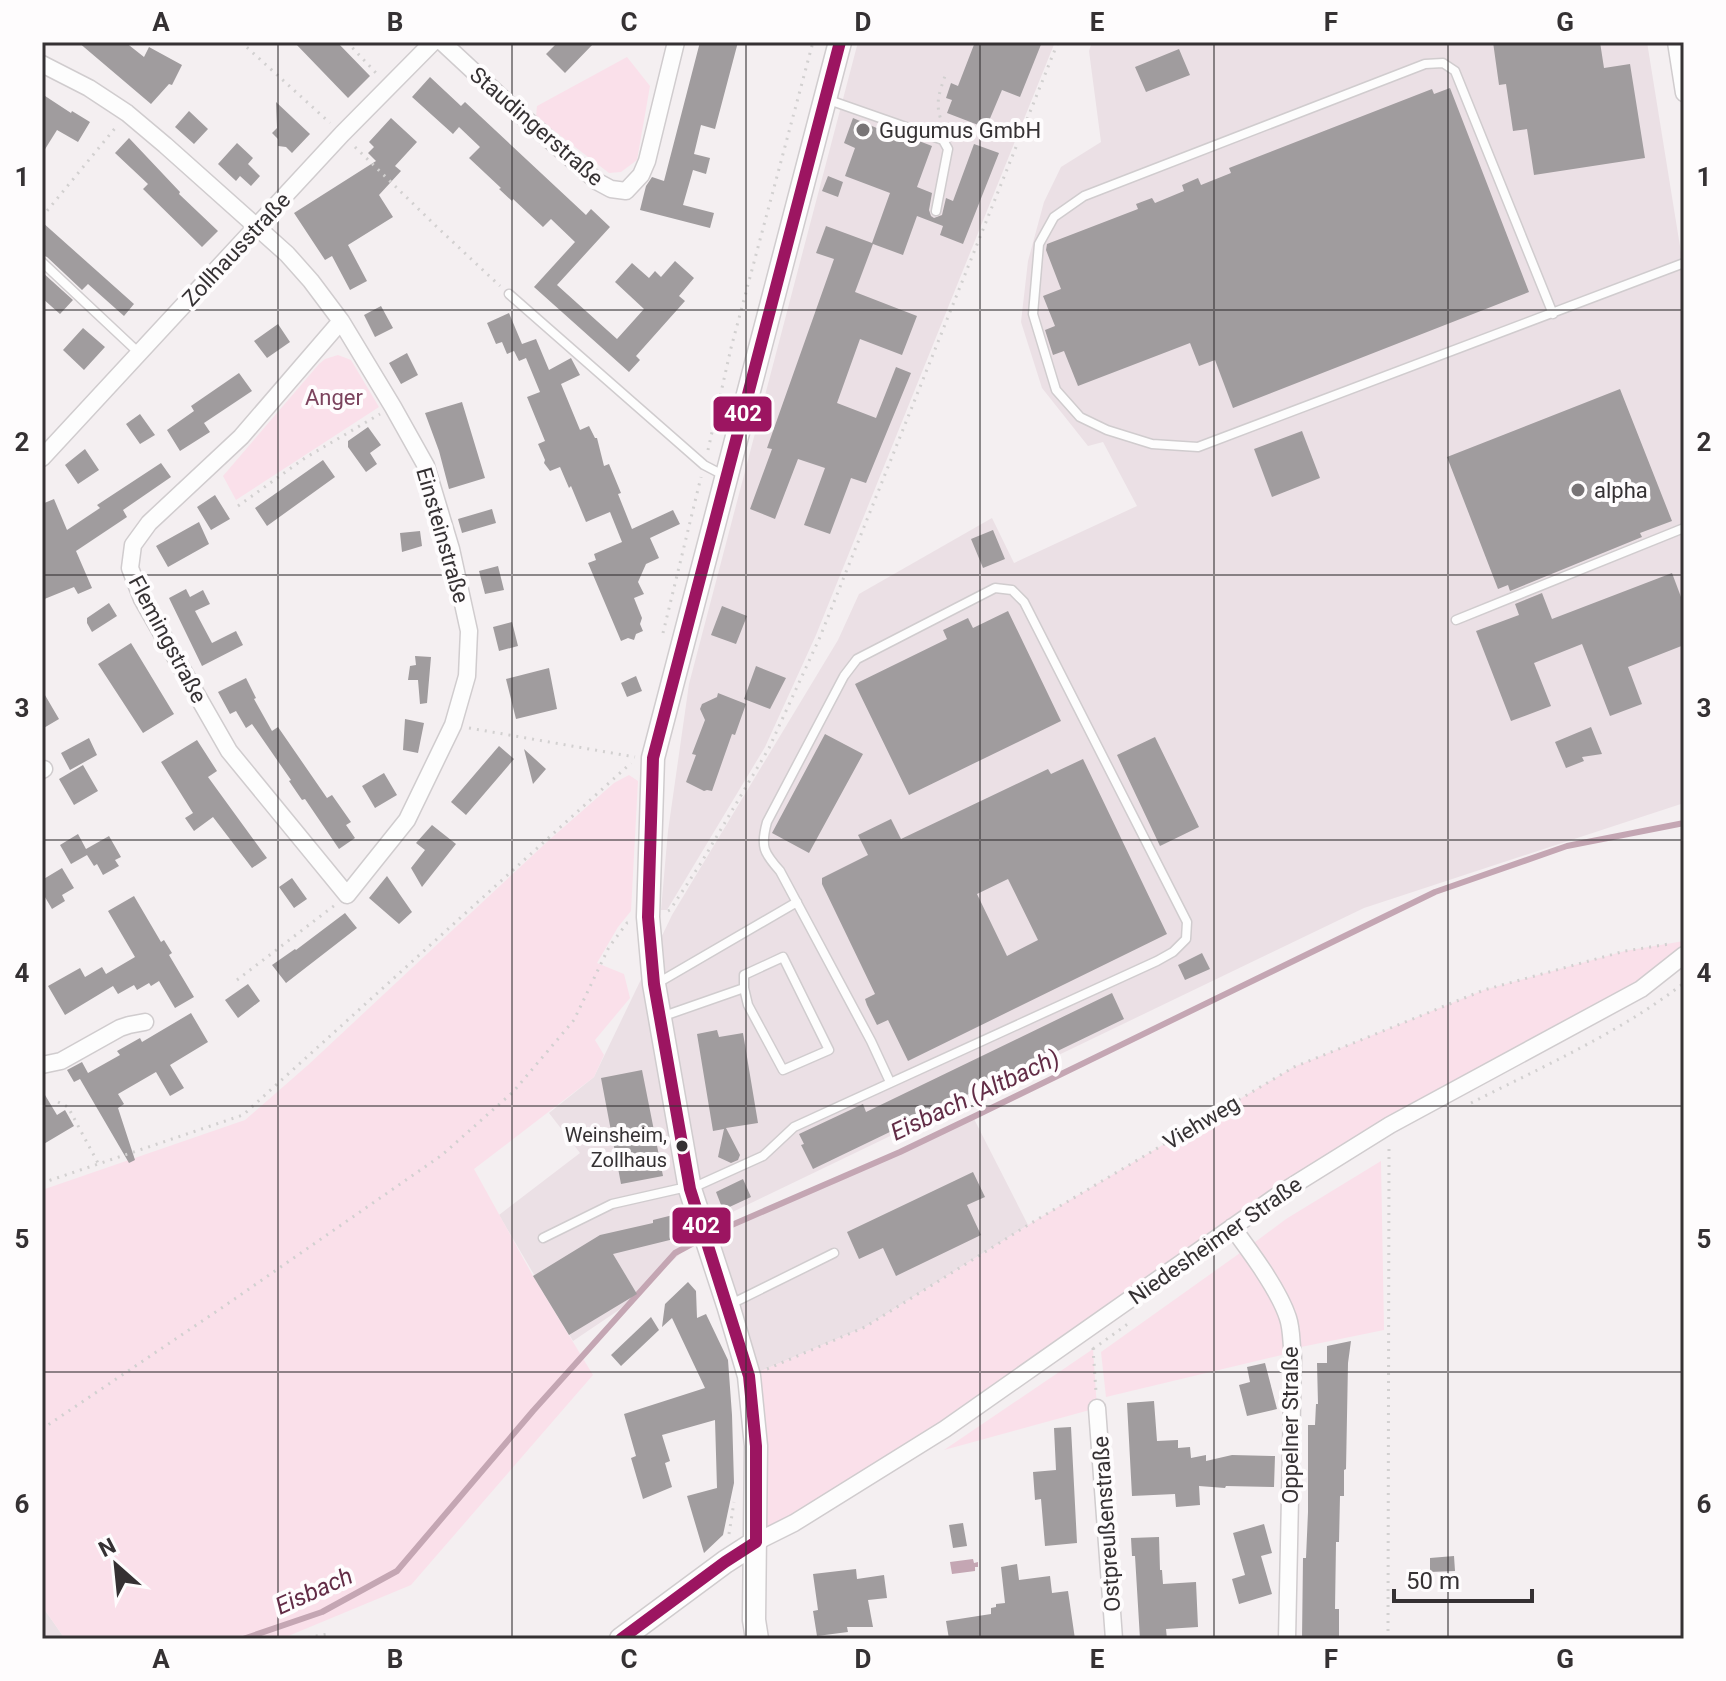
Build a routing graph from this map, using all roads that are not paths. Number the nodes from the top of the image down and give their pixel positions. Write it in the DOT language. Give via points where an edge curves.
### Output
graph roads {
  1 [pos="433,42"];
  2 [pos="442,42"];
  3 [pos="676,42"];
  4 [pos="840,42"];
  5 [pos="1676,42"];
  6 [pos="42,64"];
  7 [pos="1684,93"];
  8 [pos="825,99"];
  9 [pos="936,211"];
  10 [pos="257,228"];
  11 [pos="42,262"];
  12 [pos="1684,263"];
  13 [pos="509,294"];
  14 [pos="1553,314"];
  15 [pos="341,321"];
  16 [pos="140,353"];
  17 [pos="42,458"];
  18 [pos="726,476"];
  19 [pos="1684,528"];
  20 [pos="1456,620"];
  21 [pos="347,895"];
  22 [pos="797,902"];
  23 [pos="1684,955"];
  24 [pos="654,984"];
  25 [pos="744,988"];
  26 [pos="660,1017"];
  27 [pos="145,1022"];
  28 [pos="42,1065"];
  29 [pos="890,1082"];
  30 [pos="690,1189"];
  31 [pos="1232,1227"];
  32 [pos="543,1238"];
  33 [pos="834,1253"];
  34 [pos="728,1305"];
  35 [pos="1097,1408"];
  36 [pos="756,1542"];
  37 [pos="621,1639"];
  38 [pos="757,1639"];
  39 [pos="1114,1639"];
  40 [pos="1287,1639"];
  1 -- 10 [label="street, Zollhausstraße"];
  2 -- 3 [label="street, Staudingerstraße" via="598,182 626,191 647,161"];
  4 -- 8 [label="main road"];
  5 -- 7 [label="street"];
  6 -- 10 [label="street, Einsteinstraße" via="127,113"];
  8 -- 9 [label="lane" via="943,140 948,149"];
  8 -- 18 [label="main road"];
  10 -- 15 [label="street, Einsteinstraße" via="287,254"];
  10 -- 16 [label="street, Zollhausstraße"];
  11 -- 16 [label="lane"];
  12 -- 14 [label="lane"];
  13 -- 18 [label="lane" via="704,465"];
  14 -- 14 [label="lane" via="1198,447 1152,444 1080,417 1056,390 1033,314 1039,244 1054,217 1084,196 1425,64 1443,63 1455,71"];
  15 -- 21 [label="street, Einsteinstraße" via="426,466 469,631 467,676 453,725 407,820"];
  15 -- 21 [label="street, Flemingstraße" via="241,437 149,523 133,545 130,568 142,599 229,751"];
  16 -- 17 [label="street, Zollhausstraße"];
  18 -- 24 [label="main road" via="653,758 648,917"];
  19 -- 20 [label="lane"];
  22 -- 24 [label="lane"];
  22 -- 29 [label="lane"];
  22 -- 29 [label="lane" via="765,854 762,838 844,676 857,659 995,588 1012,590 1024,602 1187,922 1186,939 1157,961"];
  23 -- 31 [label="street, Niedesheimer Straße" via="1641,989 1390,1125"];
  24 -- 26 [label="main road"];
  25 -- 25 [label="lane" via="783,1070 829,1050 783,957 744,975"];
  25 -- 26 [label="lane"];
  26 -- 30 [label="main road"];
  27 -- 28 [label="street" via="120,1028 61,1061"];
  29 -- 30 [label="lane" via="794,1127 763,1156"];
  30 -- 32 [label="lane" via="612,1204"];
  30 -- 34 [label="main road"];
  31 -- 36 [label="street, Niedesheimer Straße" via="945,1429"];
  31 -- 40 [label="street, Oppelner Straße" via="1289,1322 1293,1356"];
  33 -- 34 [label="lane"];
  34 -- 36 [label="main road" via="749,1376 756,1446"];
  35 -- 39 [label="street, Ostpreußenstraße"];
  36 -- 37 [label="main road"];
  36 -- 38 [label="main road"];
}
